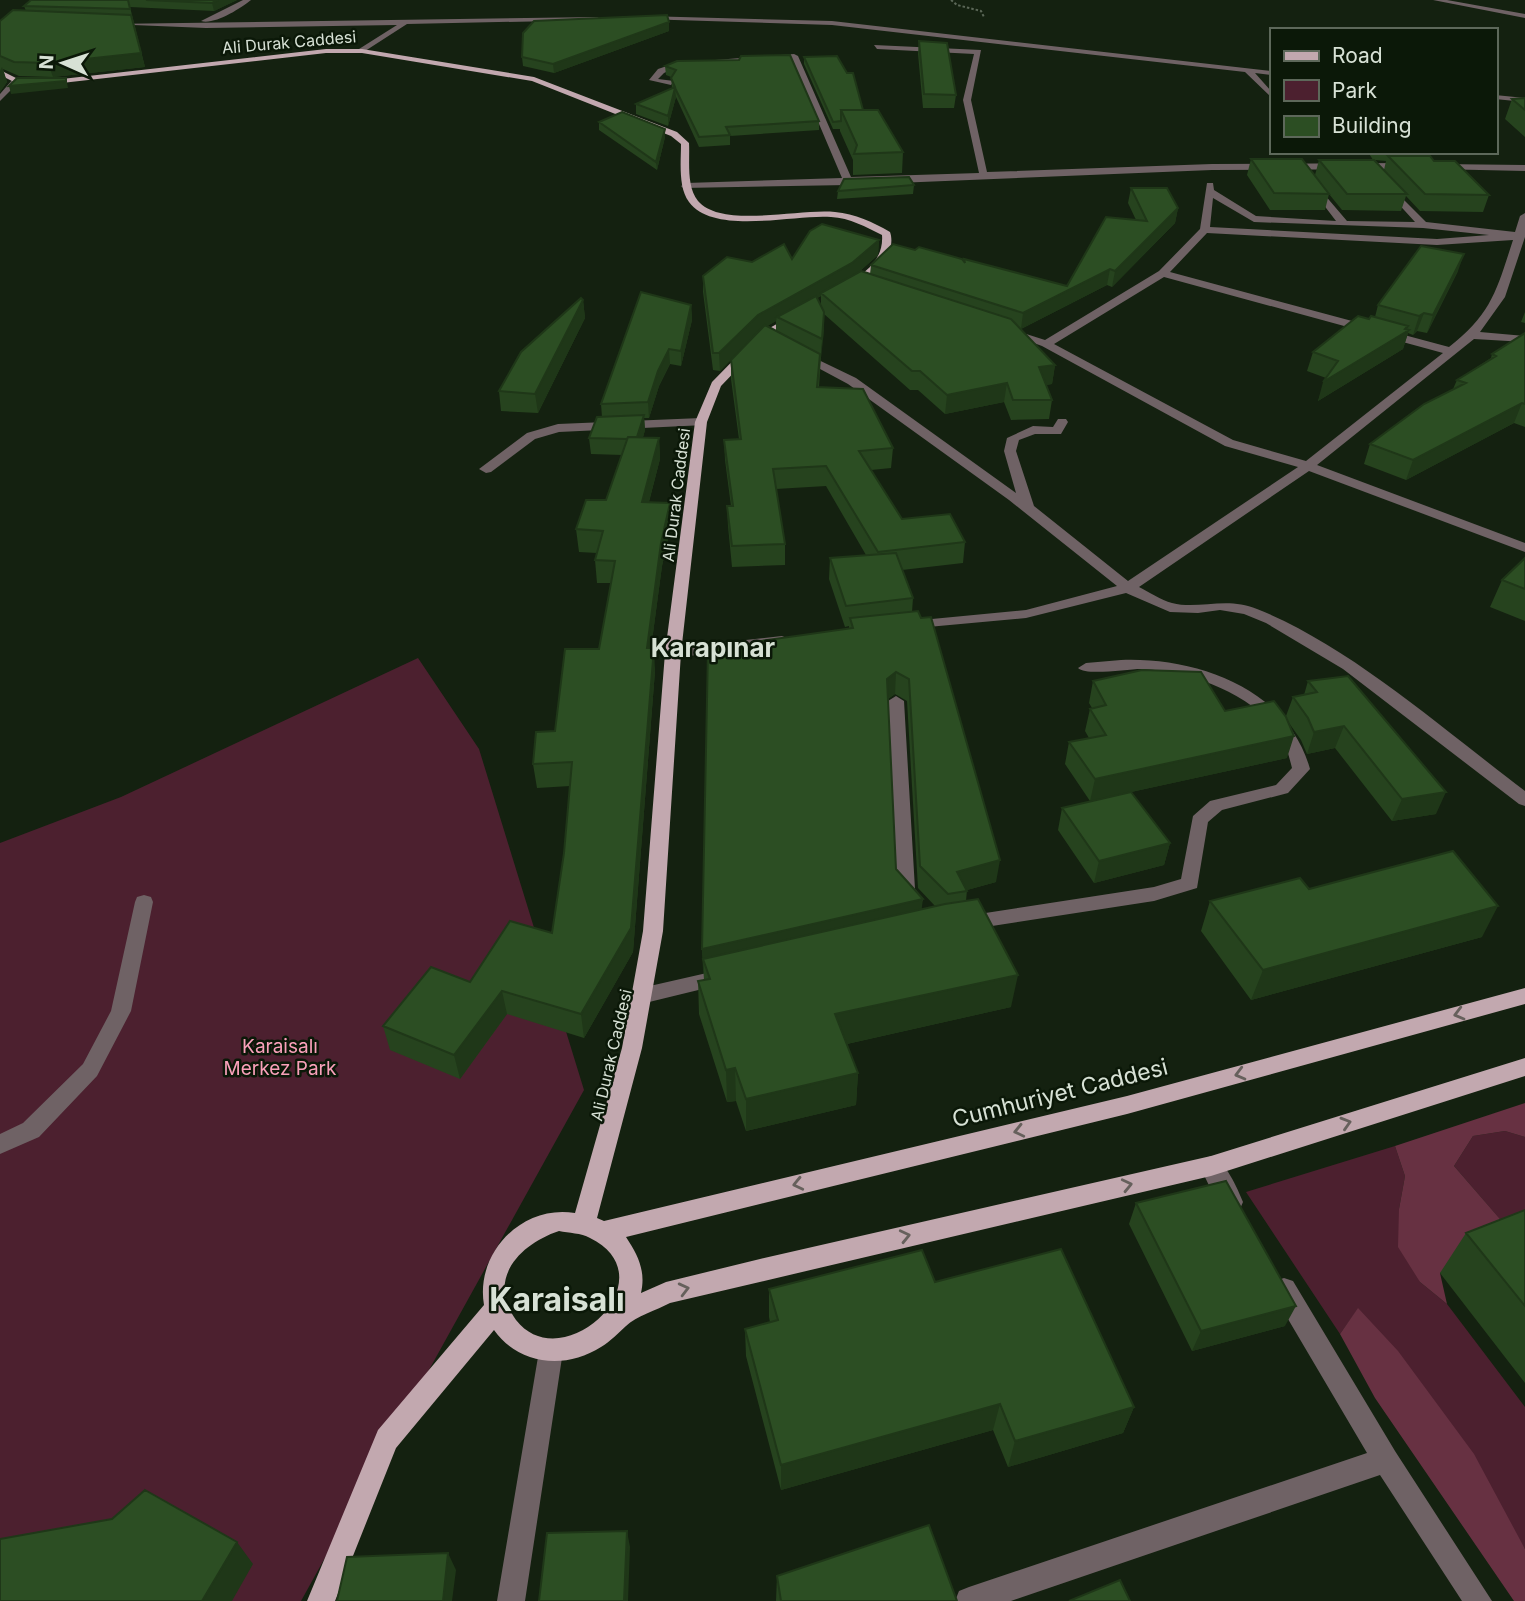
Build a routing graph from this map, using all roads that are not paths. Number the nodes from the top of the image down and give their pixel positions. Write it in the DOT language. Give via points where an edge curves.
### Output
graph roads {
  1 [pos="248,0"];
  2 [pos="1436,0"];
  3 [pos="1525,16"];
  4 [pos="639,18"];
  5 [pos="612,19"];
  6 [pos="406,22"];
  7 [pos="105,24"];
  8 [pos="188,26"];
  9 [pos="877,47"];
  10 [pos="362,51"];
  11 [pos="1248,71"];
  12 [pos="0,72"];
  13 [pos="1270,73"];
  14 [pos="16,81"];
  15 [pos="0,83"];
  16 [pos="671,83"];
  17 [pos="1270,94"];
  18 [pos="1497,97"];
  19 [pos="0,99"];
  20 [pos="1525,100"];
  21 [pos="1327,154"];
  22 [pos="1298,165"];
  23 [pos="1338,166"];
  24 [pos="1370,166"];
  25 [pos="1212,167"];
  26 [pos="1525,168"];
  27 [pos="984,177"];
  28 [pos="848,182"];
  29 [pos="687,186"];
  30 [pos="1210,192"];
  31 [pos="1525,216"];
  32 [pos="1344,225"];
  33 [pos="1423,225"];
  34 [pos="1205,230"];
  35 [pos="1523,236"];
  36 [pos="1163,273"];
  37 [pos="833,296"];
  38 [pos="810,309"];
  39 [pos="996,328"];
  40 [pos="1472,335"];
  41 [pos="1525,339"];
  42 [pos="774,342"];
  43 [pos="1046,344"];
  44 [pos="1453,352"];
  45 [pos="701,422"];
  46 [pos="1062,422"];
  47 [pos="1308,466"];
  48 [pos="486,469"];
  49 [pos="1028,508"];
  50 [pos="1525,548"];
  51 [pos="1128,587"];
  52 [pos="890,629"];
  53 [pos="795,639"];
  54 [pos="673,653"];
  55 [pos="1086,668"];
  56 [pos="896,701"];
  57 [pos="1525,800"];
  58 [pos="144,902"];
  59 [pos="923,909"];
  60 [pos="953,925"];
  61 [pos="736,974"];
  62 [pos="642,996"];
  63 [pos="1525,996"];
  64 [pos="1525,1067"];
  65 [pos="0,1144"];
  66 [pos="1211,1166"];
  67 [pos="1246,1224"];
  68 [pos="595,1226"];
  69 [pos="1274,1272"];
  70 [pos="495,1310"];
  71 [pos="621,1315"];
  72 [pos="551,1350"];
  73 [pos="1386,1460"];
  74 [pos="321,1601"];
  75 [pos="511,1601"];
  76 [pos="969,1601"];
  77 [pos="1478,1601"];
  1 -- 8 [label="street"];
  2 -- 3 [label="street"];
  4 -- 11 [label="street" via="832,23"];
  5 -- 6 [label="street"];
  6 -- 8 [label="street"];
  6 -- 10 [label="street"];
  7 -- 8 [label="street"];
  9 -- 27 [label="street" via="978,52 967,100"];
  10 -- 14 [label="main road, Ali Durak Caddesi" via="277,56 53,82"];
  10 -- 29 [label="main road, Ali Durak Caddesi" via="534,79 674,134 685,143"];
  11 -- 13 [label="street"];
  11 -- 17 [label="street"];
  12 -- 14 [label="main road, Ali Durak Caddesi"];
  14 -- 15 [label="street"];
  14 -- 19 [label="street"];
  16 -- 28 [label="street" via="653,80 676,65 794,56"];
  18 -- 20 [label="street"];
  21 -- 23 [label="street"];
  22 -- 23 [label="street"];
  22 -- 25 [label="street"];
  22 -- 32 [label="street"];
  23 -- 24 [label="street"];
  24 -- 26 [label="street"];
  24 -- 33 [label="street"];
  25 -- 27 [label="street"];
  25 -- 30 [label="street"];
  27 -- 28 [label="street"];
  28 -- 29 [label="street"];
  29 -- 37 [label="main road" via="693,202 714,216 832,214 860,219 887,234 885,259 863,285"];
  30 -- 32 [label="street" via="1254,219"];
  30 -- 34 [label="street"];
  31 -- 35 [label="street"];
  32 -- 33 [label="street"];
  33 -- 35 [label="street"];
  34 -- 35 [label="street" via="1437,242"];
  34 -- 36 [label="street"];
  35 -- 40 [label="street" via="1500,297"];
  36 -- 43 [label="street"];
  36 -- 44 [label="street"];
  38 -- 42 [label="main road, Ali Durak Caddesi"];
  39 -- 43 [label="street"];
  40 -- 41 [label="street"];
  40 -- 44 [label="street"];
  42 -- 45 [label="main road, Ali Durak Caddesi" via="716,385"];
  42 -- 49 [label="street" via="852,381"];
  43 -- 47 [label="street" via="1229,443"];
  44 -- 47 [label="street"];
  45 -- 48 [label="street" via="558,428 531,436"];
  45 -- 54 [label="main road, Ali Durak Caddesi"];
  46 -- 49 [label="street" via="1057,430 1033,430 1013,438 1010,451"];
  47 -- 50 [label="street"];
  47 -- 51 [label="street"];
  49 -- 51 [label="street"];
  51 -- 52 [label="street" via="1026,614"];
  51 -- 57 [label="street" via="1170,608 1220,606 1271,620 1349,666"];
  53 -- 54 [label="street"];
  54 -- 62 [label="main road, Ali Durak Caddesi" via="653,931"];
  55 -- 60 [label="street" via="1120,663 1160,665 1245,693 1274,714 1298,751 1301,769 1282,789 1216,805 1199,820 1190,883 1154,894"];
  56 -- 59 [label="street" via="906,891"];
  58 -- 65 [label="street" via="121,1011 90,1070 31,1130"];
  61 -- 62 [label="street"];
  62 -- 68 [label="main road, Ali Durak Caddesi"];
  63 -- 68 [label="main road, Cumhuriyet Caddesi, one-way" via="1127,1105"];
  66 -- 64 [label="main road, one-way"];
  66 -- 67 [label="street"];
  71 -- 66 [label="main road, one-way" via="666,1293 760,1269"];
  68 -- 70 [label="main road" via="559,1221 535,1228 514,1242 499,1263 493,1287"];
  68 -- 71 [label="main road" via="622,1246 631,1268 630,1292"];
  69 -- 73 [label="street"];
  70 -- 72 [label="main road" via="507,1331 527,1345"];
  70 -- 74 [label="main road" via="387,1439"];
  71 -- 72 [label="main road" via="603,1334 578,1347"];
  72 -- 75 [label="street"];
  73 -- 76 [label="street"];
  73 -- 77 [label="street"];
}
